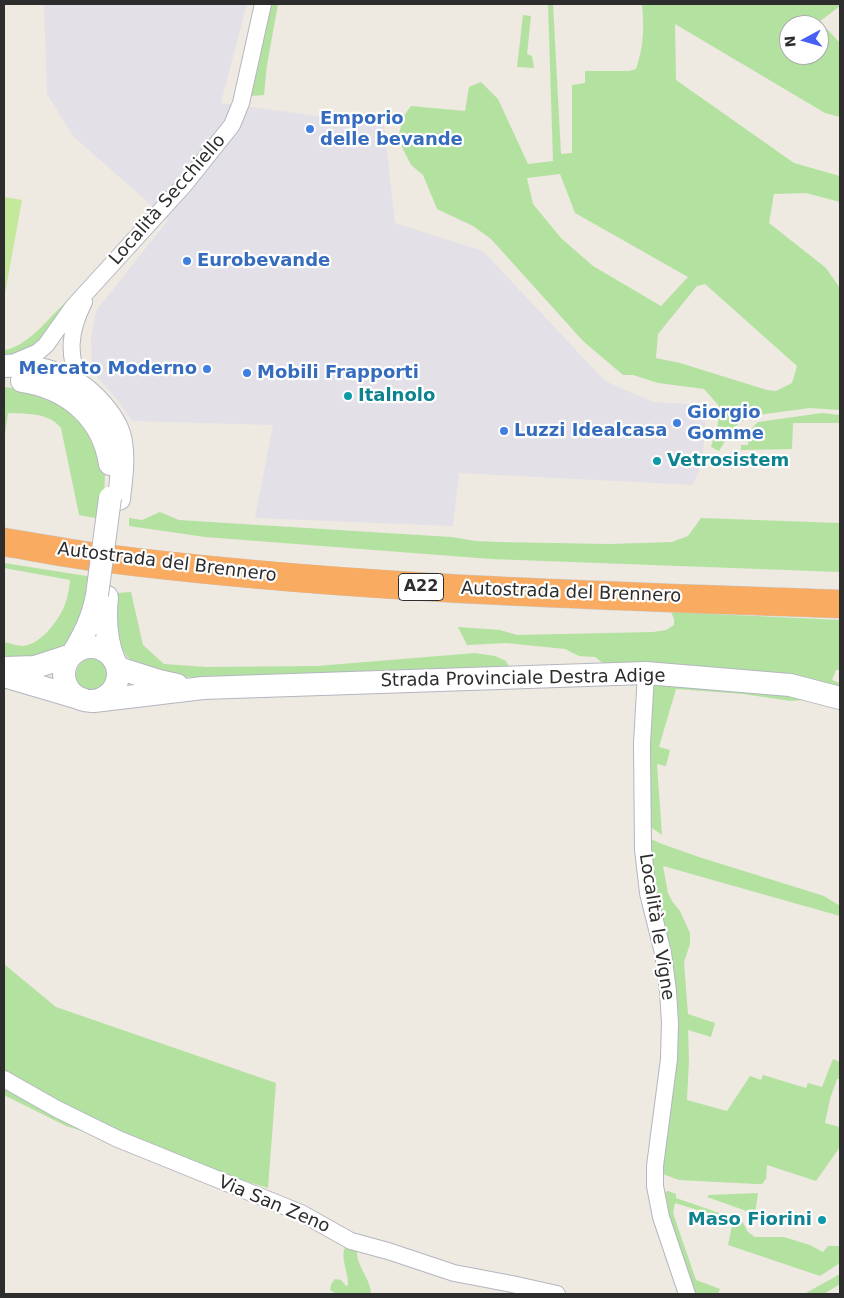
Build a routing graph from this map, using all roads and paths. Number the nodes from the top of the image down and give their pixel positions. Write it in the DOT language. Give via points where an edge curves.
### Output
graph roads {
  1 [pos="263,4"];
  2 [pos="98,277"];
  3 [pos="72,340"];
  4 [pos="49,341"];
  5 [pos="4,366"];
  6 [pos="51,373"];
  7 [pos="4,380"];
  8 [pos="29,382"];
  9 [pos="74,392"];
  10 [pos="4,526"];
  11 [pos="4,542"];
  12 [pos="840,588"];
  13 [pos="102,596"];
  14 [pos="840,604"];
  15 [pos="72,655"];
  16 [pos="116,664"];
  17 [pos="4,668"];
  18 [pos="646,673"];
  19 [pos="4,676"];
  20 [pos="203,688"];
  21 [pos="840,698"];
  22 [pos="88,700"];
  23 [pos="4,1079"];
  24 [pos="557,1294"];
  25 [pos="687,1294"];
  1 -- 2 [label="street, Località Secchiello" via="241,103 232,125 185,184"];
  2 -- 3 [label="street, Località Secchiello" via="80,309"];
  2 -- 4 [label="street, Località Secchiello"];
  3 -- 6 [label="street, Località Secchiello" via="58,368"];
  3 -- 9 [label="street, Località Secchiello"];
  4 -- 5 [label="street, Località Secchiello" via="38,352"];
  4 -- 6 [label="street" via="47,360"];
  5 -- 6 [label="main road" via="31,367"];
  6 -- 8 [label="street"];
  6 -- 9 [label="main road" via="72,380"];
  7 -- 8 [label="main road"];
  8 -- 9 [label="main road"];
  9 -- 13 [label="main road, bridge" via="78,404 106,443 111,468 114,499"];
  10 -- 12 [label="highway, Autostrada del Brennero / A22" via="120,542 326,563 537,576"];
  11 -- 14 [label="highway, Autostrada del Brennero / A22" via="94,557 383,585"];
  13 -- 15 [label="main road"];
  13 -- 16 [label="main road" via="110,650"];
  15 -- 16 [label="main road" via="78,650 94,647 109,654"];
  15 -- 17 [label="main road" via="35,666"];
  15 -- 22 [label="main road" via="65,668 66,683 69,690"];
  16 -- 20 [label="main road, Strada Provinciale Destra Adige" via="159,681"];
  16 -- 22 [label="main road" via="115,687 106,696"];
  18 -- 20 [label="main road, Strada Provinciale Destra Adige"];
  18 -- 21 [label="main road, Strada Provinciale Destra Adige" via="790,685"];
  18 -- 25 [label="street, Località le Vigne" via="642,736 643,849 648,893 663,953 670,1023 655,1186 661,1217"];
  19 -- 22 [label="main road, Strada Provinciale Destra Adige"];
  20 -- 22 [label="main road, Strada Provinciale Destra Adige"];
  23 -- 24 [label="street, Via San Zeno" via="118,1140 301,1212 351,1241 454,1273"];
}
